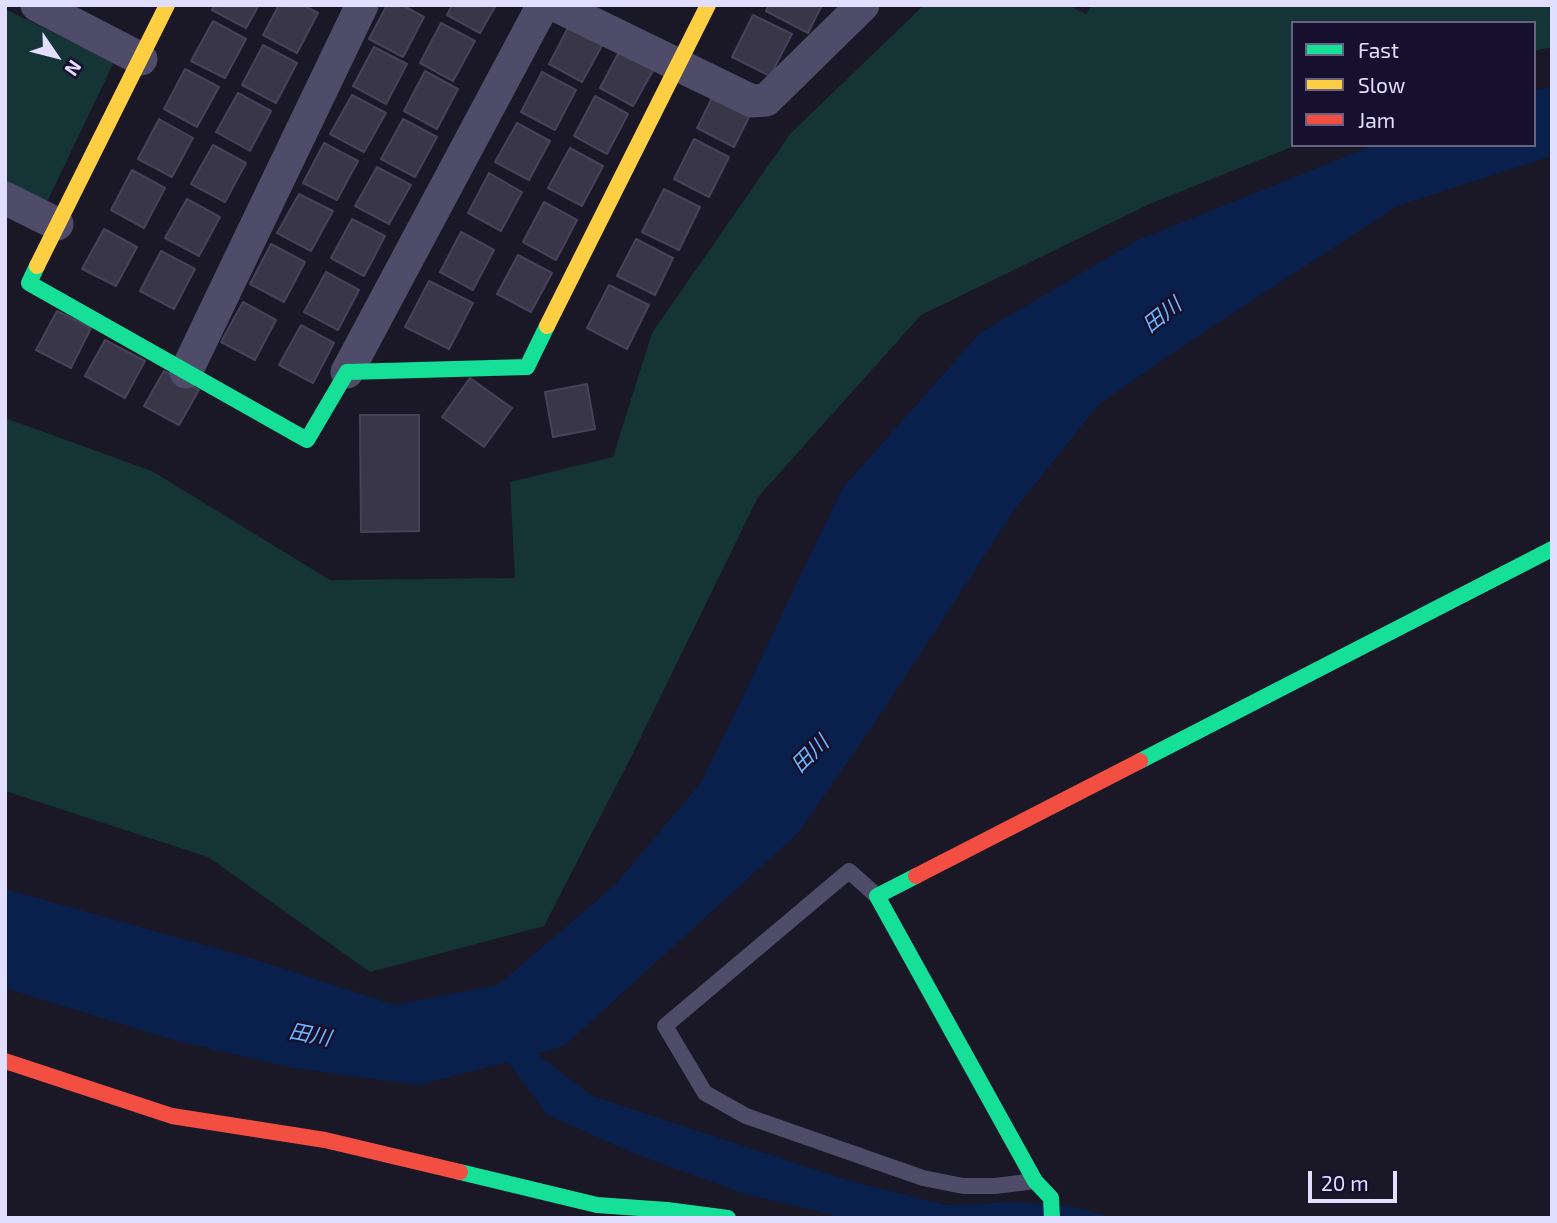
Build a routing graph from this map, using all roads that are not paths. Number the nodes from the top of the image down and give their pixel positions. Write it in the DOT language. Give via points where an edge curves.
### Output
graph roads {
  1 [pos="37,5"];
  2 [pos="167,5"];
  3 [pos="362,5"];
  4 [pos="542,5"];
  5 [pos="555,5"];
  6 [pos="708,5"];
  7 [pos="863,5"];
  8 [pos="141,59"];
  9 [pos="676,65"];
  10 [pos="5,198"];
  11 [pos="57,224"];
  12 [pos="186,372"];
  13 [pos="348,372"];
  14 [pos="1552,549"];
  15 [pos="877,896"];
  16 [pos="5,1061"];
  17 [pos="1035,1181"];
  18 [pos="728,1218"];
  19 [pos="1052,1218"];
  1 -- 8 [label="street"];
  2 -- 8 [label="street"];
  3 -- 12 [label="street"];
  4 -- 13 [label="street"];
  5 -- 9 [label="street"];
  6 -- 9 [label="street"];
  7 -- 9 [label="street" via="766,100 752,101"];
  8 -- 11 [label="street"];
  9 -- 13 [label="street" via="527,367"];
  10 -- 11 [label="street"];
  11 -- 12 [label="street" via="29,284"];
  12 -- 13 [label="street" via="307,440"];
  14 -- 15 [label="street"];
  15 -- 17 [label="street"];
  15 -- 17 [label="lane" via="849,871 665,1026 705,1093 746,1116 923,1178 963,1186"];
  16 -- 18 [label="street" via="172,1115 325,1140 597,1205"];
  17 -- 19 [label="street" via="1051,1198"];
}
